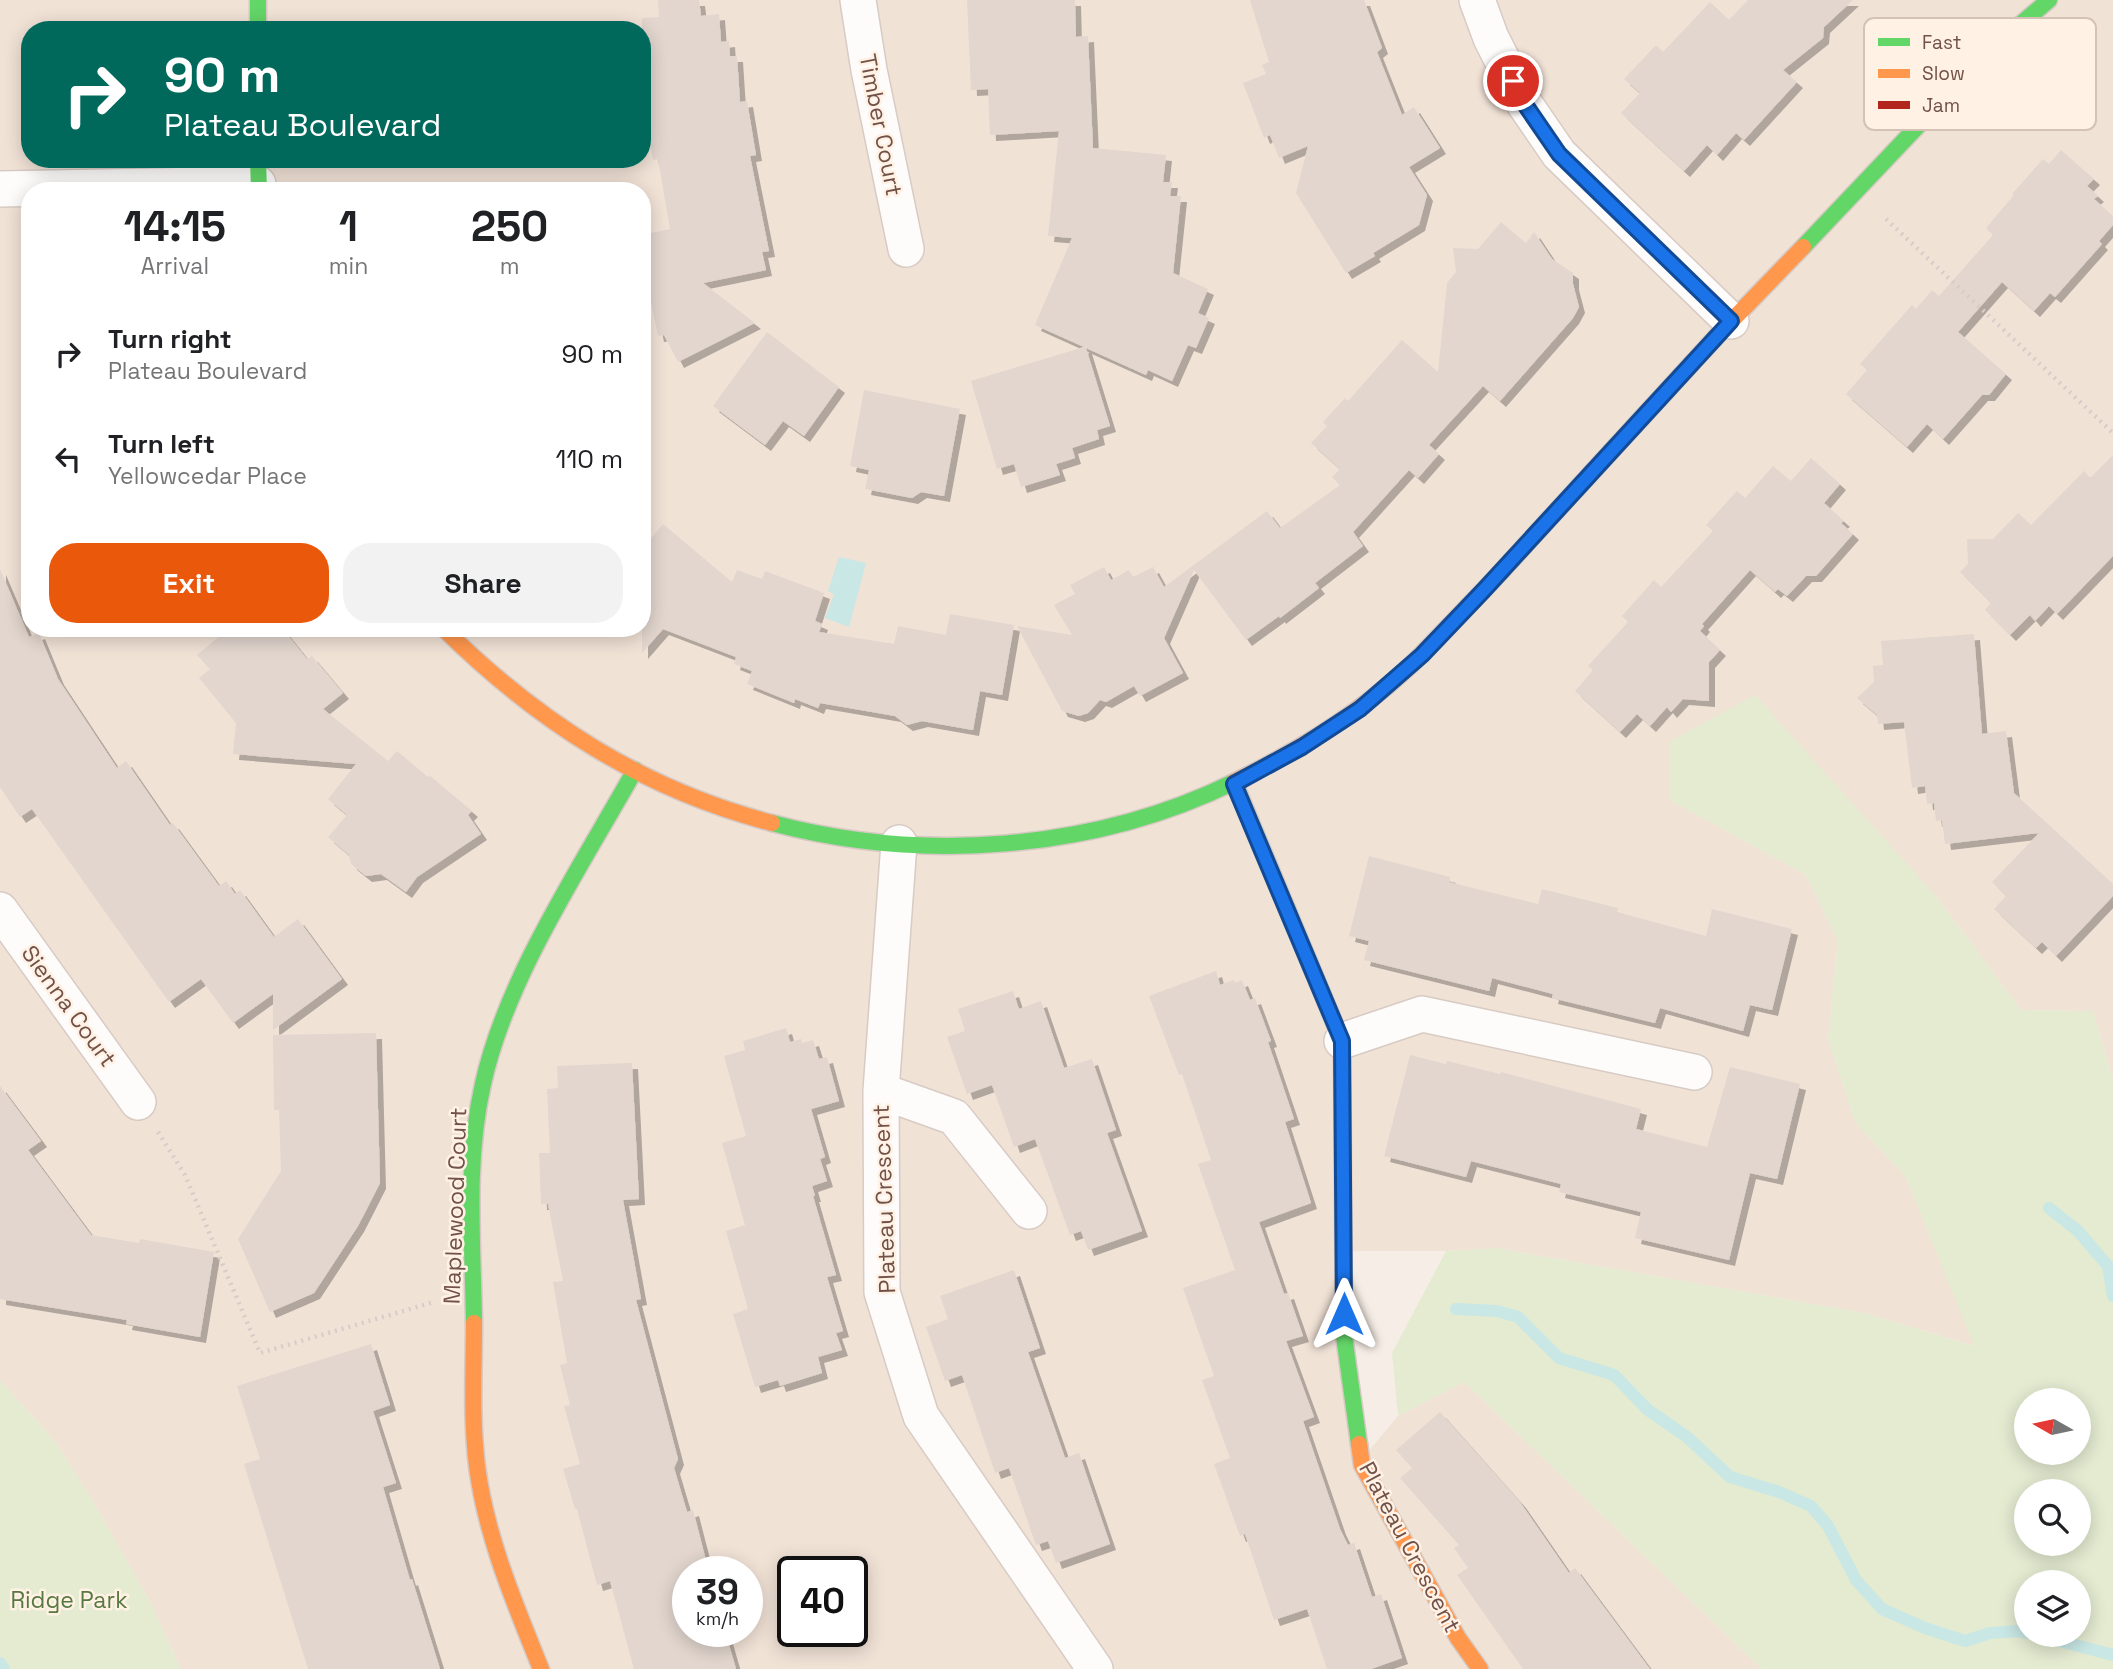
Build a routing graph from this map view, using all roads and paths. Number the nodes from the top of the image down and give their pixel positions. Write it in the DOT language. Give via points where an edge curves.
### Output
graph roads {
  1 [pos="258,0"];
  2 [pos="858,0"];
  3 [pos="1477,0"];
  4 [pos="2049,0"];
  5 [pos="2028,18"];
  6 [pos="258,21"];
  7 [pos="1915,130"];
  8 [pos="258,178"];
  9 [pos="164,182"];
  10 [pos="21,188"];
  11 [pos="0,189"];
  12 [pos="1858,191"];
  13 [pos="906,249"];
  14 [pos="1731,321"];
  15 [pos="2113,433"];
  16 [pos="451,637"];
  17 [pos="635,770"];
  18 [pos="1234,784"];
  19 [pos="899,843"];
  20 [pos="0,910"];
  21 [pos="1342,1041"];
  22 [pos="1694,1072"];
  23 [pos="880,1091"];
  24 [pos="138,1102"];
  25 [pos="1029,1211"];
  26 [pos="474,1290"];
  27 [pos="541,1669"];
  28 [pos="1094,1669"];
  29 [pos="1480,1669"];
  1 -- 6 [label="street"];
  2 -- 13 [label="street, Timber Court"];
  3 -- 14 [label="street" via="1524,103 1559,154"];
  4 -- 5 [label="street"];
  7 -- 12 [label="street"];
  8 -- 9 [label="street"];
  10 -- 11 [label="street"];
  12 -- 14 [label="street"];
  12 -- 15 [label="path"];
  14 -- 18 [label="street" via="1422,655 1360,709"];
  16 -- 17 [label="street" via="516,698 570,736"];
  17 -- 19 [label="street" via="706,803 768,823"];
  17 -- 26 [label="street, Maplewood Court" via="534,954 491,1053 475,1143"];
  18 -- 19 [label="street" via="1111,827 1055,837 983,845"];
  18 -- 21 [label="street, Plateau Crescent"];
  19 -- 23 [label="street, Plateau Crescent"];
  20 -- 24 [label="street, Sienna Court"];
  21 -- 22 [label="street" via="1422,1014"];
  21 -- 29 [label="street, Plateau Crescent" via="1344,1336 1361,1460 1458,1638"];
  23 -- 25 [label="street, Plateau Crescent" via="954,1117"];
  23 -- 28 [label="street, Plateau Crescent" via="883,1292 921,1416"];
  24 -- 26 [label="path" via="185,1175 260,1353"];
  26 -- 27 [label="street, Maplewood Court" via="477,1468 504,1578"];
}
